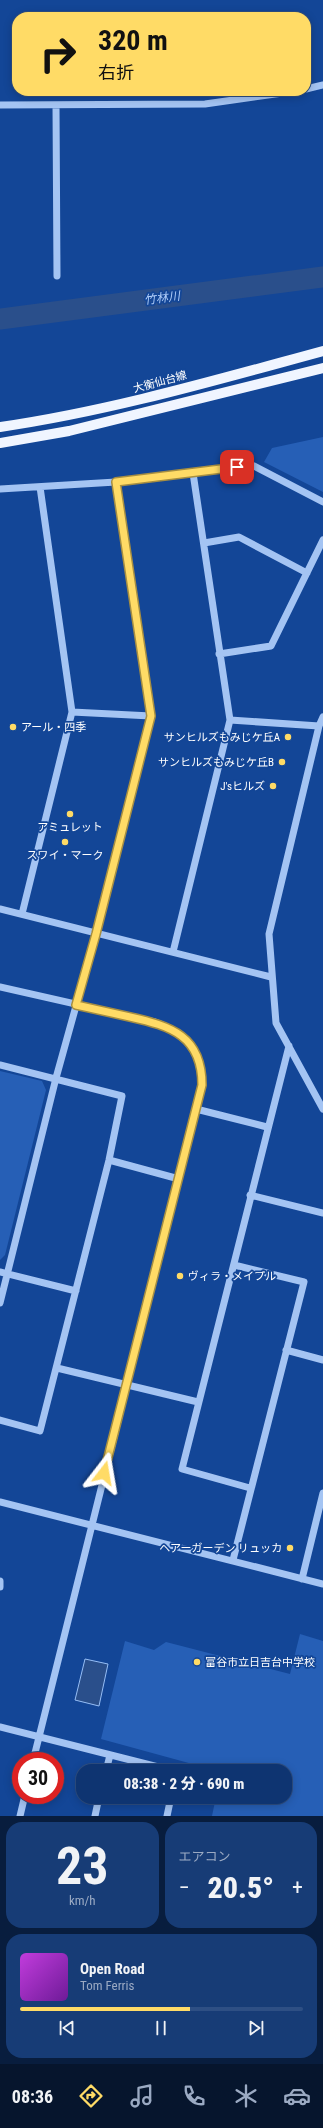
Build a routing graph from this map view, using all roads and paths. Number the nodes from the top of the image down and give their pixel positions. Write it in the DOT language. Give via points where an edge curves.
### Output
graph roads {
  1 [pos="323,85"];
  2 [pos="311,88"];
  3 [pos="262,96"];
  4 [pos="0,105"];
  5 [pos="56,105"];
  6 [pos="57,276"];
  7 [pos="323,351"];
  8 [pos="323,368"];
  9 [pos="0,427"];
  10 [pos="0,443"];
  11 [pos="193,473"];
  12 [pos="116,482"];
  13 [pos="40,487"];
  14 [pos="0,489"];
  15 [pos="323,502"];
  16 [pos="323,540"];
  17 [pos="204,543"];
  18 [pos="307,573"];
  19 [pos="219,654"];
  20 [pos="72,712"];
  21 [pos="151,716"];
  22 [pos="323,717"];
  23 [pos="230,720"];
  24 [pos="319,726"];
  25 [pos="0,909"];
  26 [pos="22,914"];
  27 [pos="96,934"];
  28 [pos="173,952"];
  29 [pos="271,977"];
  30 [pos="0,987"];
  31 [pos="76,1005"];
  32 [pos="289,1046"];
  33 [pos="0,1065"];
  34 [pos="56,1078"];
  35 [pos="196,1109"];
  36 [pos="323,1109"];
  37 [pos="267,1127"];
  38 [pos="109,1160"];
  39 [pos="179,1179"];
  40 [pos="250,1195"];
  41 [pos="323,1214"];
  42 [pos="234,1265"];
  43 [pos="4,1273"];
  44 [pos="76,1291"];
  45 [pos="0,1303"];
  46 [pos="286,1350"];
  47 [pos="323,1360"];
  48 [pos="57,1368"];
  49 [pos="126,1384"];
  50 [pos="198,1402"];
  51 [pos="0,1420"];
  52 [pos="250,1488"];
  53 [pos="323,1493"];
  54 [pos="0,1502"];
  55 [pos="91,1524"];
  56 [pos="233,1560"];
  57 [pos="302,1579"];
  58 [pos="0,1582"];
  59 [pos="323,1584"];
  60 [pos="0,1587"];
  61 [pos="0,1727"];
  62 [pos="39,1737"];
  63 [pos="35,1752"];
  64 [pos="110,1755"];
  65 [pos="108,1764"];
  66 [pos="146,1764"];
  67 [pos="23,1804"];
  68 [pos="98,1804"];
  69 [pos="170,1804"];
  70 [pos="20,1816"];
  71 [pos="95,1816"];
  72 [pos="167,1816"];
  1 -- 2 [label="street"];
  3 -- 5 [label="street" via="205,104"];
  4 -- 5 [label="street"];
  5 -- 6 [label="street"];
  7 -- 9 [label="main road, 大衡仙台線" via="115,406 66,417"];
  8 -- 10 [label="main road" via="69,431"];
  11 -- 12 [label="street"];
  11 -- 15 [label="street" via="252,465"];
  11 -- 17 [label="street"];
  12 -- 13 [label="street"];
  12 -- 21 [label="street"];
  13 -- 14 [label="street"];
  13 -- 20 [label="street"];
  16 -- 18 [label="street"];
  17 -- 18 [label="street" via="239,537"];
  17 -- 19 [label="street"];
  18 -- 19 [label="street" via="271,646"];
  19 -- 23 [label="street"];
  20 -- 21 [label="street"];
  20 -- 26 [label="street"];
  21 -- 27 [label="street"];
  22 -- 24 [label="street"];
  23 -- 24 [label="street"];
  23 -- 28 [label="street"];
  24 -- 29 [label="street" via="269,934"];
  25 -- 26 [label="street"];
  26 -- 27 [label="street"];
  27 -- 28 [label="street"];
  27 -- 31 [label="street"];
  28 -- 29 [label="street"];
  29 -- 32 [label="street" via="276,1023"];
  30 -- 31 [label="street"];
  31 -- 34 [label="street"];
  31 -- 35 [label="street" via="155,1022 173,1029 185,1038 195,1052 202,1069 202,1085"];
  32 -- 36 [label="street"];
  32 -- 37 [label="street"];
  33 -- 34 [label="street"];
  34 -- 38 [label="street" via="122,1096"];
  34 -- 43 [label="street"];
  35 -- 37 [label="street"];
  35 -- 39 [label="street"];
  37 -- 40 [label="street"];
  38 -- 39 [label="street"];
  38 -- 44 [label="street"];
  39 -- 49 [label="street"];
  40 -- 41 [label="street"];
  40 -- 42 [label="street"];
  42 -- 46 [label="street" via="304,1282"];
  42 -- 50 [label="street"];
  43 -- 44 [label="street"];
  43 -- 45 [label="street"];
  44 -- 48 [label="street"];
  46 -- 47 [label="street"];
  46 -- 52 [label="street"];
  48 -- 49 [label="street"];
  48 -- 51 [label="street" via="40,1431"];
  49 -- 50 [label="street"];
  49 -- 55 [label="street"];
  50 -- 52 [label="street" via="182,1469"];
  52 -- 56 [label="street"];
  53 -- 57 [label="street"];
  54 -- 55 [label="street"];
  55 -- 56 [label="street"];
  55 -- 62 [label="street"];
  56 -- 57 [label="street"];
  57 -- 59 [label="street"];
  58 -- 60 [label="street"];
  61 -- 62 [label="street"];
  62 -- 63 [label="street"];
  62 -- 64 [label="street"];
  64 -- 65 [label="street"];
  64 -- 66 [label="street"];
  67 -- 70 [label="street"];
  68 -- 71 [label="street"];
  69 -- 72 [label="street"];
}
